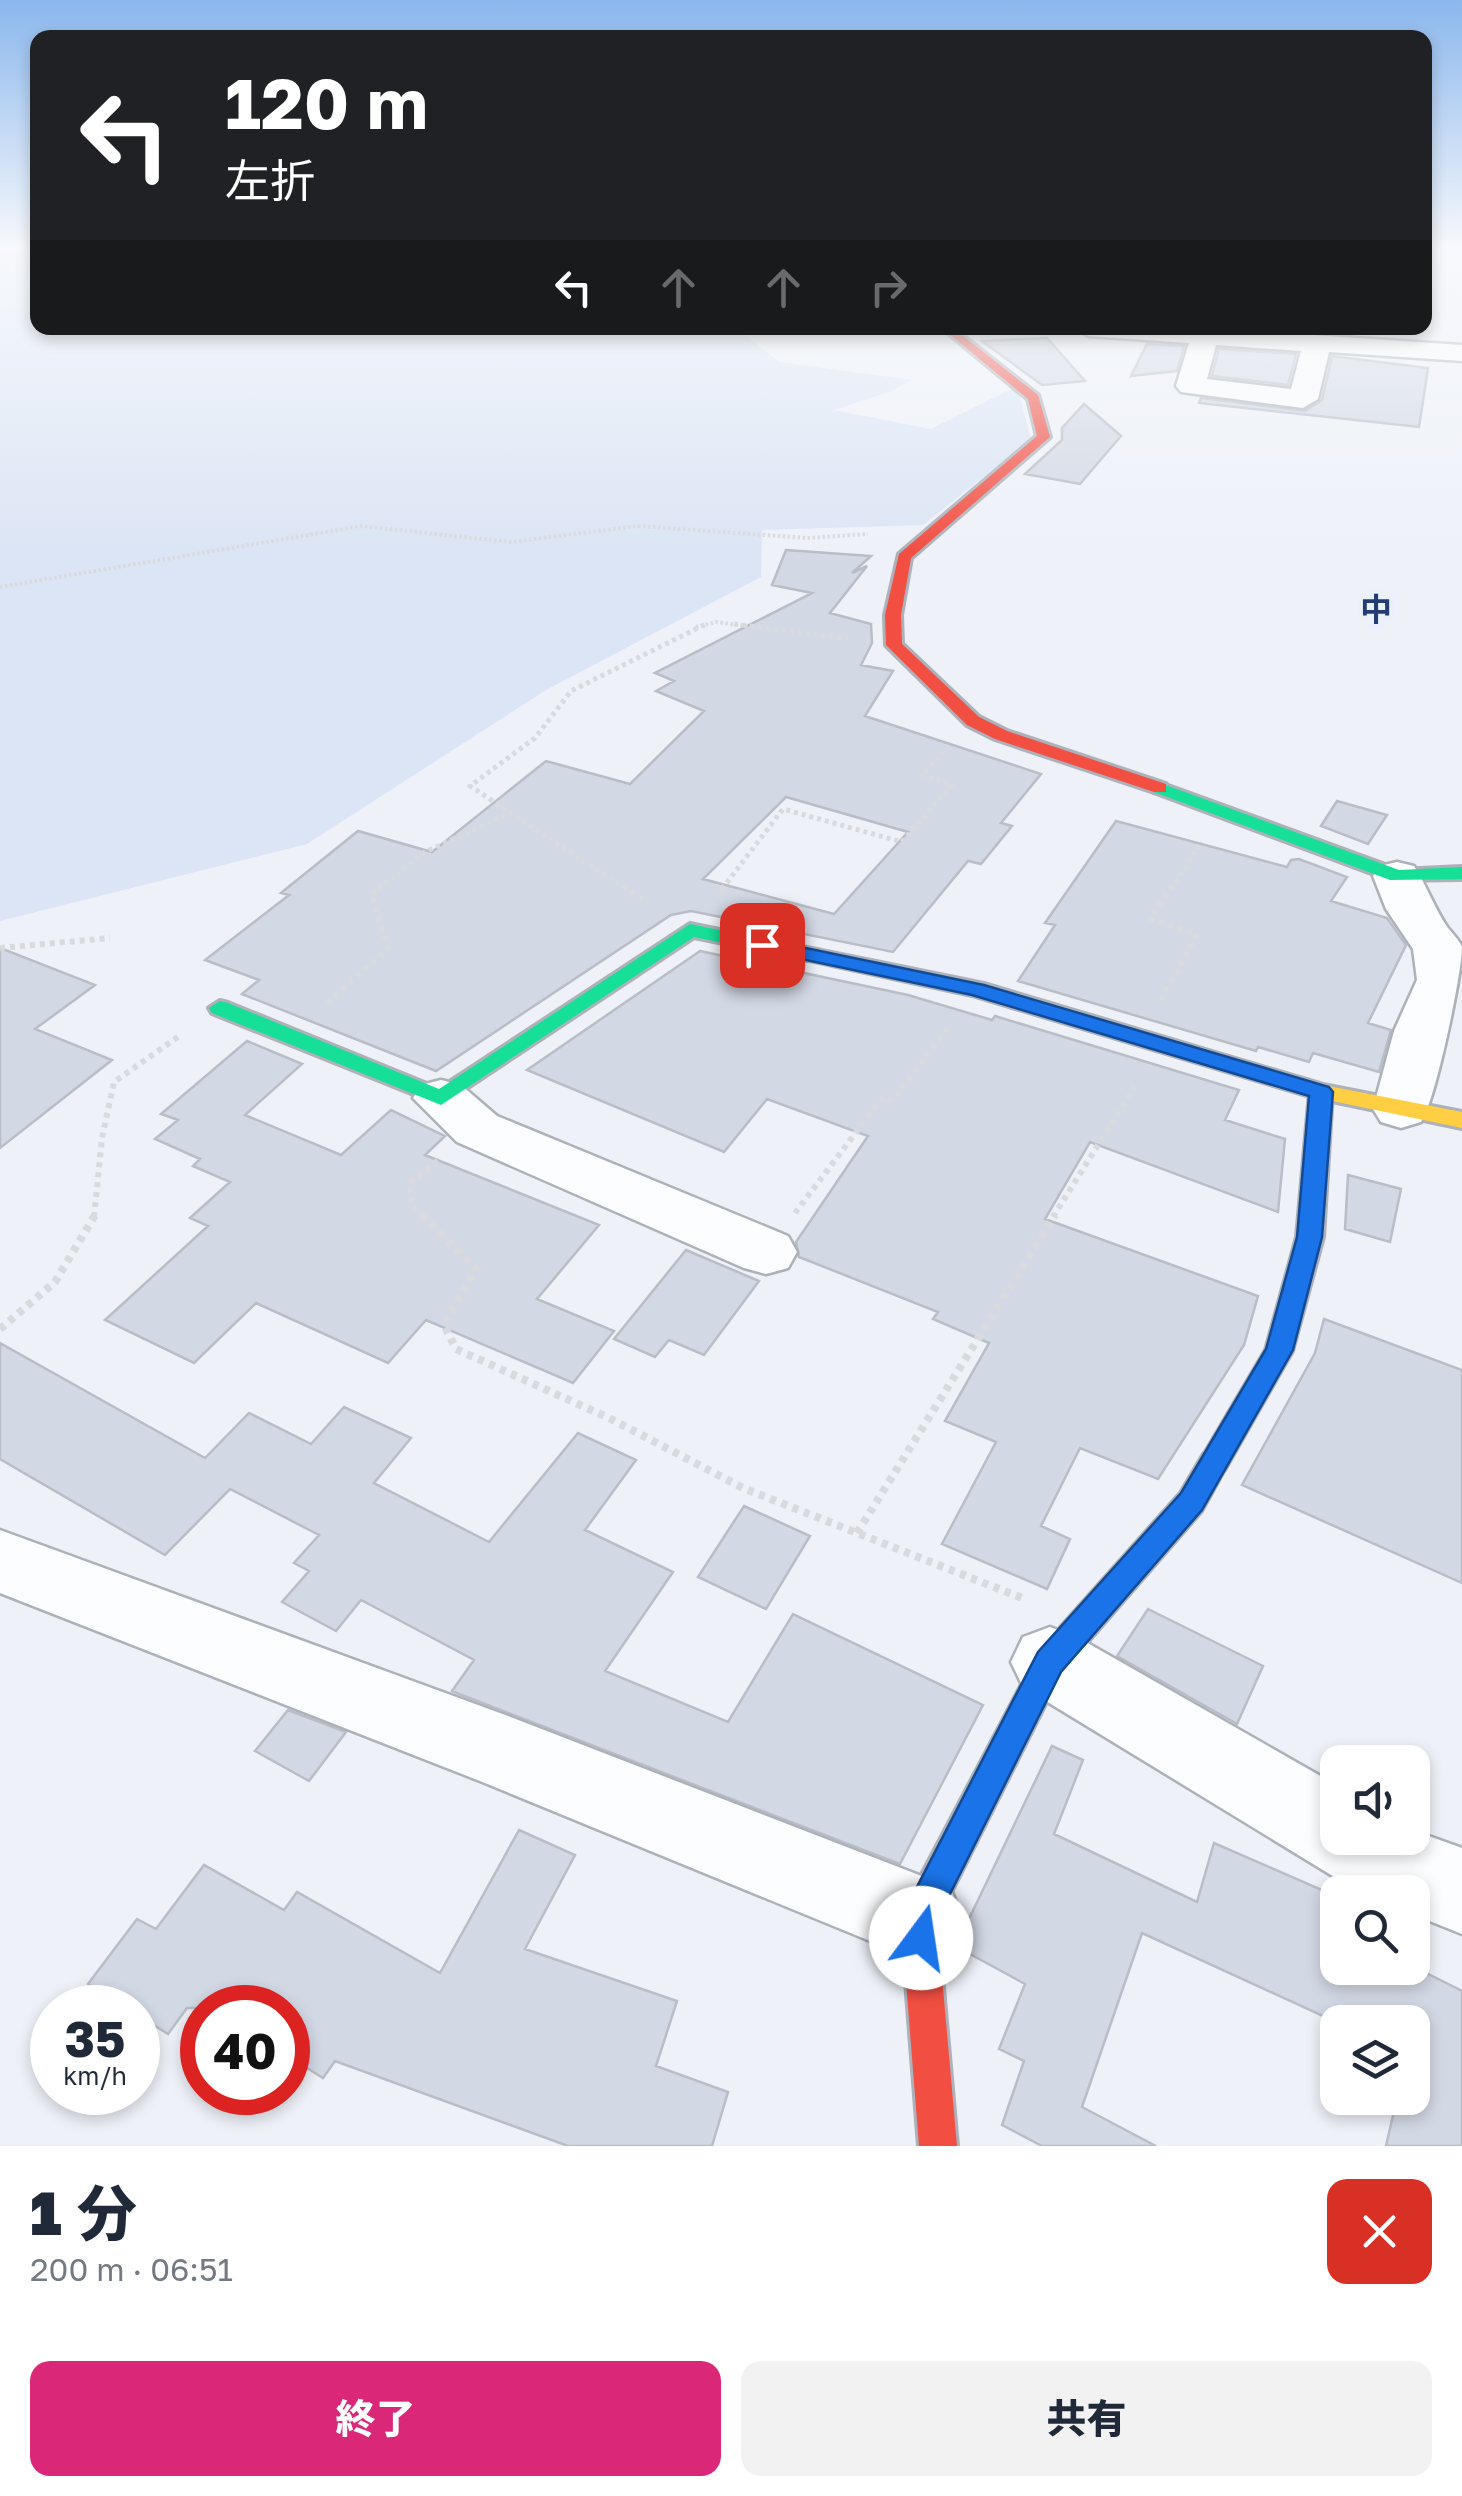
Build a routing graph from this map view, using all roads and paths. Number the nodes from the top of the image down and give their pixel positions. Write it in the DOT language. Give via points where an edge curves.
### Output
graph roads {
  1 [pos="975,351"];
  2 [pos="1201,351"];
  3 [pos="1315,351"];
  4 [pos="1435,351"];
  5 [pos="1462,353"];
  6 [pos="930,531"];
  7 [pos="0,586"];
  8 [pos="894,645"];
  9 [pos="973,721"];
  10 [pos="1224,809"];
  11 [pos="509,814"];
  12 [pos="1462,872"];
  13 [pos="1397,876"];
  14 [pos="690,930"];
  15 [pos="110,938"];
  16 [pos="0,948"];
  17 [pos="976,989"];
  18 [pos="220,1008"];
  19 [pos="291,1036"];
  20 [pos="1152,1039"];
  21 [pos="1321,1092"];
  22 [pos="1401,1108"];
  23 [pos="459,1114"];
  24 [pos="1462,1120"];
  25 [pos="766,1252"];
  26 [pos="0,1328"];
  27 [pos="857,1533"];
  28 [pos="0,1561"];
  29 [pos="1067,1642"];
  30 [pos="1320,1819"];
  31 [pos="1375,1855"];
  32 [pos="1462,1890"];
  33 [pos="919,1918"];
  34 [pos="938,2146"];
  1 -- 6 [label="street" via="1024,386 1045,419 1044,437"];
  2 -- 3 [label="street" via="1191,386 1303,399"];
  4 -- 5 [label="street"];
  6 -- 7 [label="path" via="807,538 638,526 510,542 361,526"];
  6 -- 8 [label="street" via="904,556"];
  8 -- 9 [label="street"];
  8 -- 11 [label="path" via="716,622 695,627 571,691 534,738 470,786"];
  9 -- 10 [label="street"];
  9 -- 14 [label="path" via="922,775 952,785 902,842 783,810"];
  10 -- 13 [label="street"];
  10 -- 20 [label="path" via="1150,920 1196,934"];
  11 -- 14 [label="path"];
  11 -- 19 [label="path" via="425,852 372,894 388,948"];
  12 -- 13 [label="street"];
  13 -- 22 [label="street" via="1438,949 1444,980 1421,1031"];
  14 -- 17 [label="street"];
  14 -- 23 [label="street"];
  15 -- 16 [label="path"];
  17 -- 20 [label="street"];
  17 -- 25 [label="path" via="893,1100 882,1098"];
  18 -- 19 [label="street"];
  18 -- 26 [label="path" via="114,1082 95,1215 55,1282"];
  19 -- 23 [label="street"];
  20 -- 21 [label="street"];
  20 -- 27 [label="path"];
  21 -- 22 [label="street"];
  21 -- 29 [label="street" via="1310,1237 1279,1350 1191,1502"];
  22 -- 24 [label="street"];
  23 -- 25 [label="street"];
  23 -- 27 [label="path" via="409,1184 412,1205 476,1270 444,1324 456,1349 610,1418 743,1488"];
  27 -- 29 [label="path"];
  28 -- 33 [label="street"];
  29 -- 30 [label="street"];
  29 -- 33 [label="street"];
  31 -- 32 [label="street"];
  33 -- 34 [label="street"];
}
